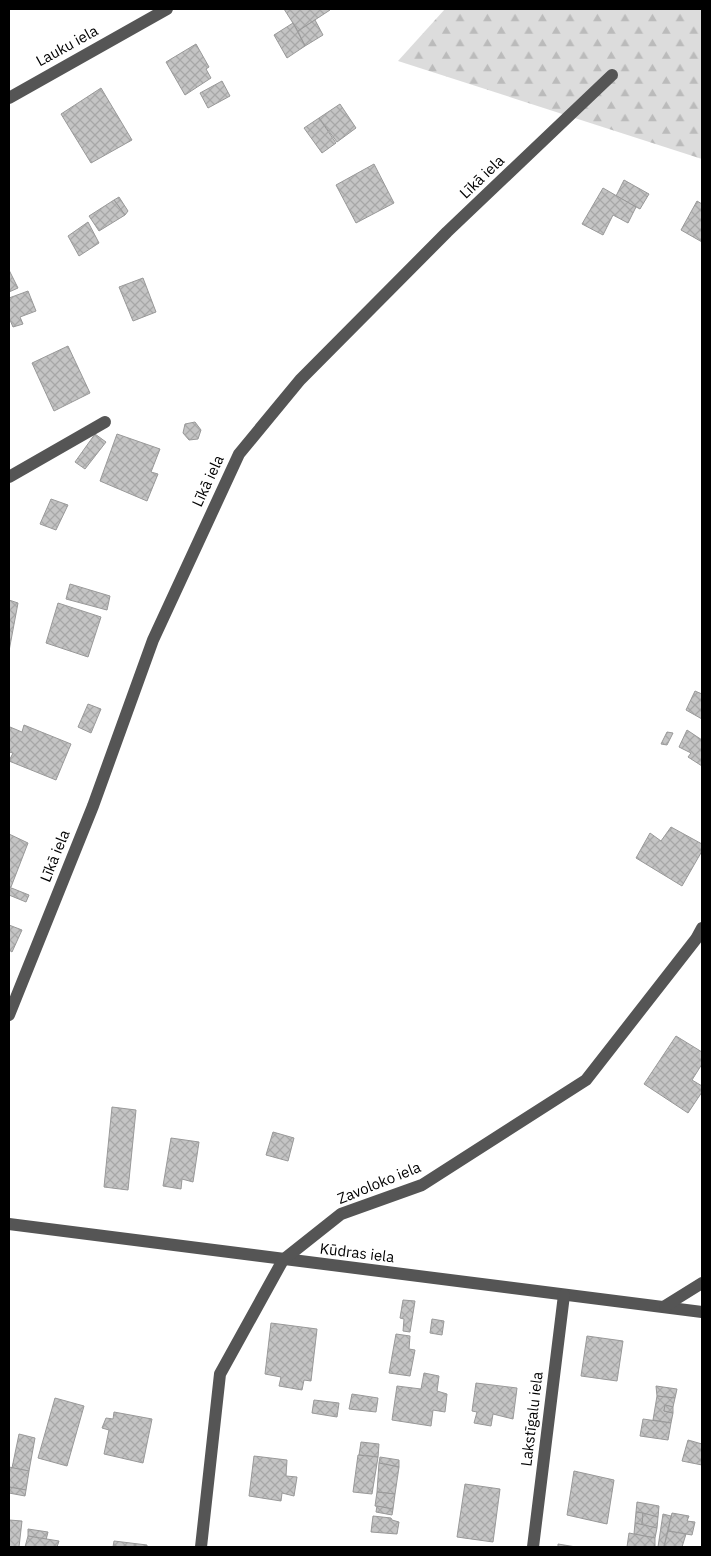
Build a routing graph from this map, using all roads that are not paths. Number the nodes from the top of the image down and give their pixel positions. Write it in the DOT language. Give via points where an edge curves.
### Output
graph roads {
  1 [pos="167,9"];
  2 [pos="612,75"];
  3 [pos="9,98"];
  4 [pos="105,422"];
  5 [pos="9,477"];
  6 [pos="702,928"];
  7 [pos="9,1015"];
  8 [pos="9,1224"];
  9 [pos="283,1260"];
  10 [pos="702,1283"];
  11 [pos="564,1295"];
  12 [pos="665,1306"];
  13 [pos="702,1312"];
  14 [pos="201,1547"];
  15 [pos="533,1547"];
  1 -- 3 [label="street, Lauku iela"];
  2 -- 7 [label="street, Līkā iela" via="300,380 239,454 153,640 93,806"];
  4 -- 5 [label="street"];
  6 -- 9 [label="street, Zavoloko iela" via="586,1080 422,1185 340,1214"];
  8 -- 9 [label="street, Kūdras iela"];
  9 -- 11 [label="street, Kūdras iela"];
  9 -- 14 [label="street, Zavoloko iela" via="220,1374"];
  10 -- 12 [label="street"];
  11 -- 12 [label="street, Kūdras iela"];
  11 -- 15 [label="street, Lakstīgalu iela"];
  12 -- 13 [label="street, Kūdras iela"];
}
